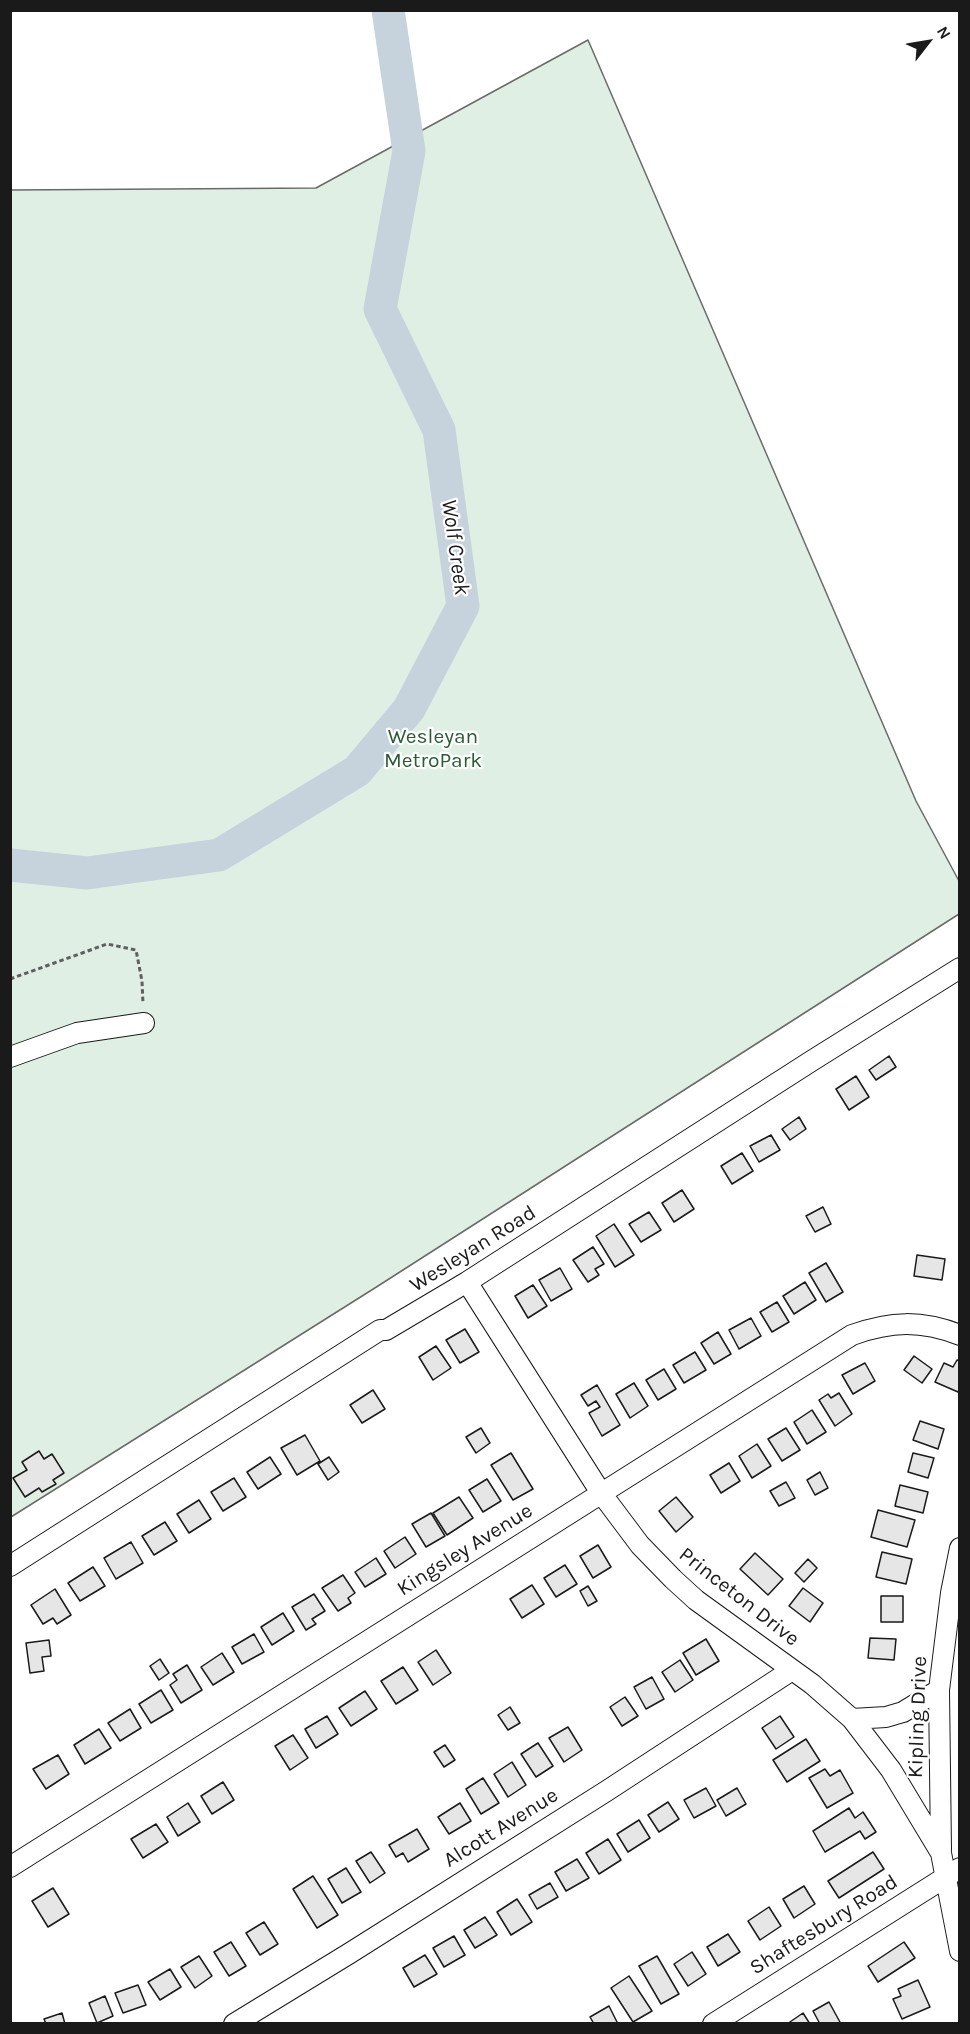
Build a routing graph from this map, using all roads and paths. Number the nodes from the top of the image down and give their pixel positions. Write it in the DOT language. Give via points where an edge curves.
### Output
graph roads {
  1 [pos="960,969"];
  2 [pos="10,979"];
  3 [pos="144,1023"];
  4 [pos="10,1057"];
  5 [pos="467,1282"];
  6 [pos="960,1335"];
  7 [pos="601,1493"];
  8 [pos="960,1548"];
  9 [pos="10,1566"];
  10 [pos="792,1670"];
  11 [pos="939,1690"];
  12 [pos="852,1719"];
  13 [pos="940,1853"];
  14 [pos="10,1866"];
  15 [pos="953,1872"];
  16 [pos="960,1951"];
  17 [pos="239,2023"];
  18 [pos="713,2024"];
  1 -- 5 [label="street, Wesleyan Road"];
  2 -- 3 [label="path" via="107,944 136,950"];
  3 -- 4 [label="street" via="77,1033"];
  5 -- 7 [label="street, Princeton Drive"];
  5 -- 9 [label="street, Wesleyan Road" via="380,1330"];
  6 -- 7 [label="street, Kingsley Avenue" via="915,1323 892,1324 852,1335"];
  7 -- 10 [label="street, Princeton Drive" via="640,1545 673,1579"];
  7 -- 14 [label="street, Kingsley Avenue"];
  8 -- 11 [label="street, Kipling Drive"];
  10 -- 12 [label="street, Princeton Drive"];
  10 -- 17 [label="street, Alcott Avenue"];
  11 -- 12 [label="street" via="903,1712"];
  11 -- 13 [label="street, Kipling Drive"];
  12 -- 13 [label="street, Princeton Drive" via="891,1770"];
  13 -- 15 [label="street, Princeton Drive"];
  15 -- 16 [label="street, Princeton Drive"];
  15 -- 18 [label="street, Shaftesbury Road"];
}
